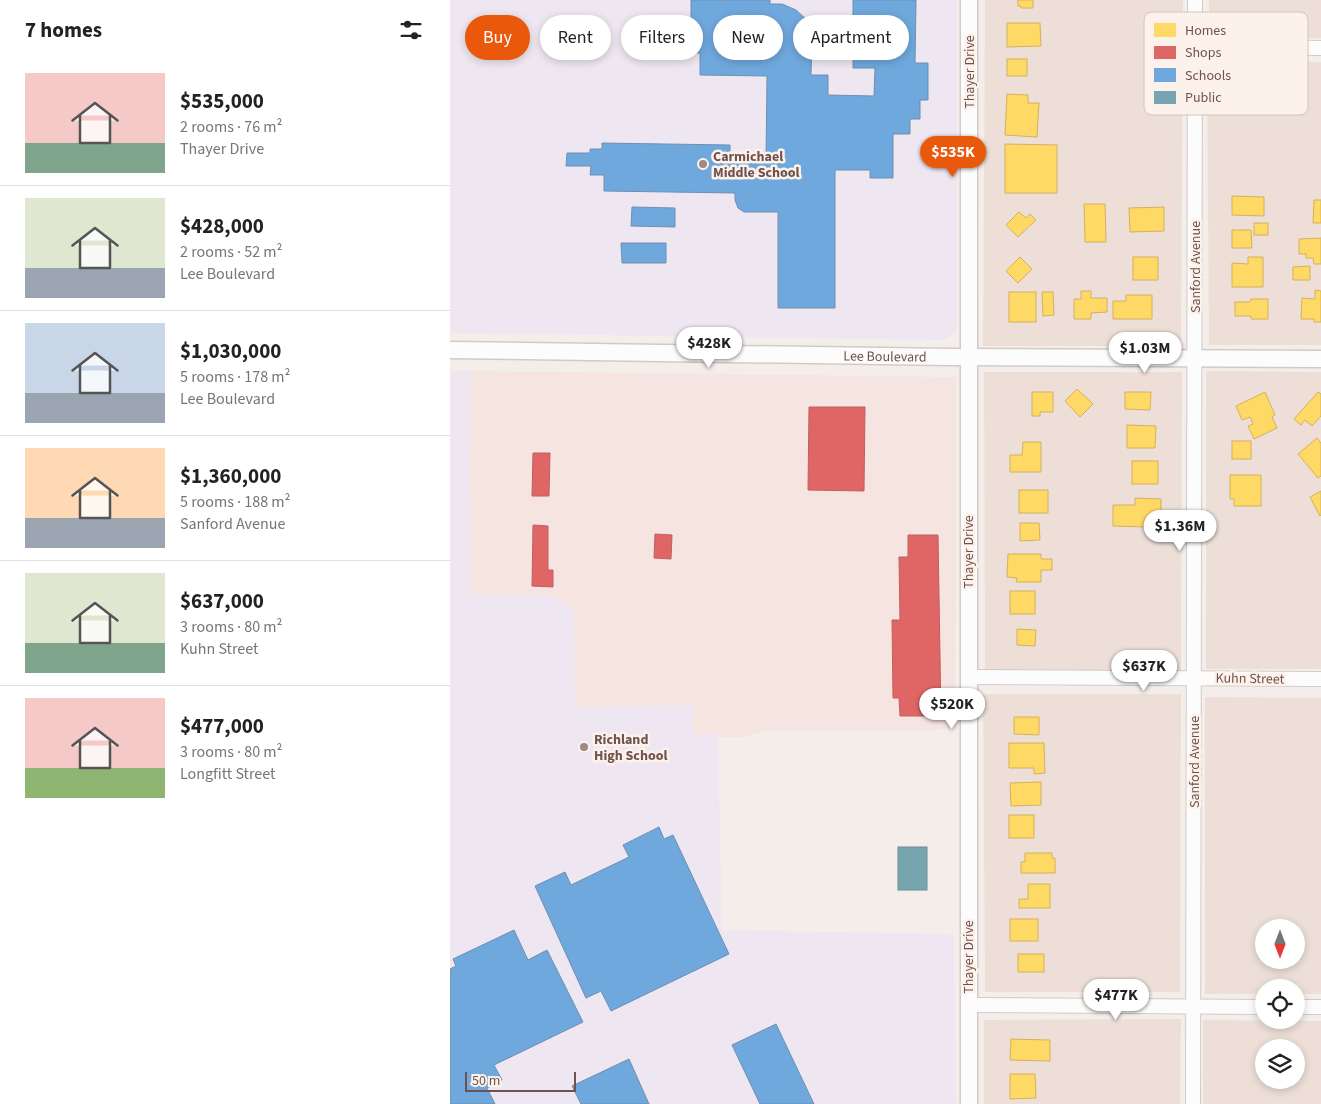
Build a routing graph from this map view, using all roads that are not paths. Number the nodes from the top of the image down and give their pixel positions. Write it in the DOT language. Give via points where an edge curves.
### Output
graph roads {
  1 [pos="969,0"];
  2 [pos="1308,48"];
  3 [pos="1321,48"];
  4 [pos="1195,115"];
  5 [pos="450,350"];
  6 [pos="968,357"];
  7 [pos="1195,358"];
  8 [pos="1321,359"];
  9 [pos="968,677"];
  10 [pos="1195,678"];
  11 [pos="1321,680"];
  12 [pos="968,1005"];
  13 [pos="1194,1007"];
  14 [pos="1255,1007"];
  15 [pos="1305,1007"];
  16 [pos="1321,1007"];
  17 [pos="969,1104"];
  18 [pos="1193,1104"];
  1 -- 6 [label="street, Thayer Drive"];
  2 -- 3 [label="street"];
  4 -- 7 [label="street, Sanford Avenue"];
  5 -- 6 [label="street, Lee Boulevard"];
  6 -- 7 [label="street, Lee Boulevard"];
  6 -- 9 [label="street, Thayer Drive"];
  7 -- 8 [label="street, Lee Boulevard"];
  7 -- 10 [label="street, Sanford Avenue"];
  9 -- 10 [label="street, Kuhn Street"];
  9 -- 12 [label="street, Thayer Drive"];
  10 -- 11 [label="street, Kuhn Street"];
  10 -- 13 [label="street, Sanford Avenue"];
  12 -- 13 [label="street"];
  12 -- 17 [label="street, Thayer Drive"];
  13 -- 14 [label="street"];
  13 -- 18 [label="street, Sanford Avenue"];
  15 -- 16 [label="street"];
}
